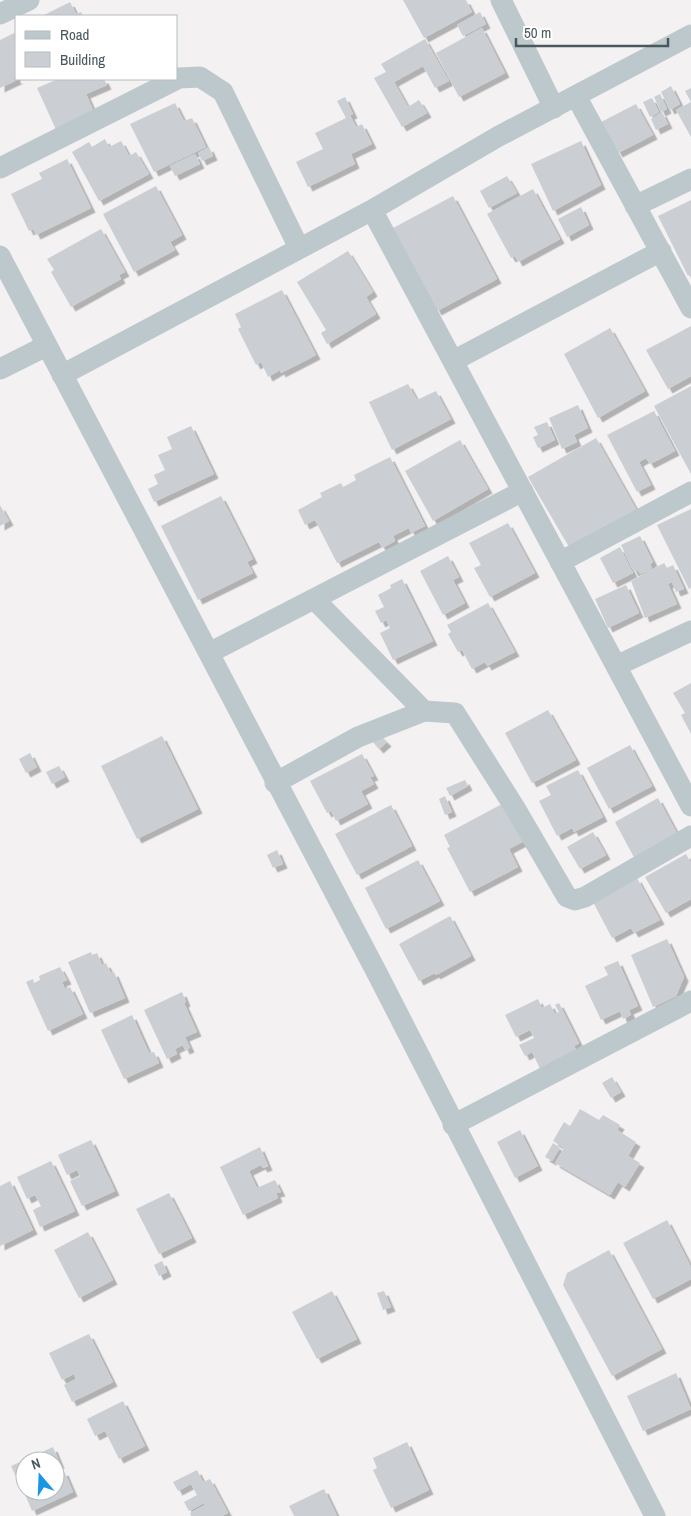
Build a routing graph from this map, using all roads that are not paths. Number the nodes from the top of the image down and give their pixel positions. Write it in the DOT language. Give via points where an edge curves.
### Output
graph roads {
  1 [pos="29,0"];
  2 [pos="501,0"];
  3 [pos="0,14"];
  4 [pos="691,35"];
  5 [pos="178,78"];
  6 [pos="174,80"];
  7 [pos="576,96"];
  8 [pos="554,108"];
  9 [pos="0,168"];
  10 [pos="691,180"];
  11 [pos="635,206"];
  12 [pos="372,210"];
  13 [pos="298,248"];
  14 [pos="661,250"];
  15 [pos="0,256"];
  16 [pos="691,308"];
  17 [pos="46,346"];
  18 [pos="453,361"];
  19 [pos="0,368"];
  20 [pos="62,376"];
  21 [pos="523,491"];
  22 [pos="691,492"];
  23 [pos="560,562"];
  24 [pos="314,599"];
  25 [pos="691,631"];
  26 [pos="209,653"];
  27 [pos="616,666"];
  28 [pos="424,711"];
  29 [pos="275,782"];
  30 [pos="691,806"];
  31 [pos="691,836"];
  32 [pos="691,1001"];
  33 [pos="453,1125"];
  34 [pos="655,1516"];
  1 -- 3 [label="street"];
  2 -- 8 [label="street"];
  4 -- 7 [label="street"];
  5 -- 13 [label="street" via="200,77 223,92"];
  6 -- 9 [label="street"];
  7 -- 8 [label="street"];
  7 -- 11 [label="street"];
  8 -- 12 [label="street"];
  10 -- 11 [label="street"];
  11 -- 14 [label="street"];
  12 -- 13 [label="street"];
  12 -- 18 [label="street"];
  13 -- 20 [label="street"];
  14 -- 16 [label="street"];
  14 -- 18 [label="street"];
  15 -- 17 [label="street"];
  17 -- 19 [label="street"];
  17 -- 20 [label="street"];
  18 -- 21 [label="street"];
  20 -- 26 [label="street"];
  21 -- 23 [label="street"];
  21 -- 24 [label="street"];
  22 -- 23 [label="street"];
  23 -- 27 [label="street"];
  24 -- 26 [label="street"];
  24 -- 28 [label="street"];
  25 -- 27 [label="street"];
  26 -- 29 [label="street"];
  27 -- 30 [label="street"];
  28 -- 29 [label="street" via="358,737"];
  28 -- 31 [label="street" via="454,713 567,897 575,900 584,896"];
  29 -- 33 [label="street"];
  32 -- 33 [label="street"];
  33 -- 34 [label="street"];
}
